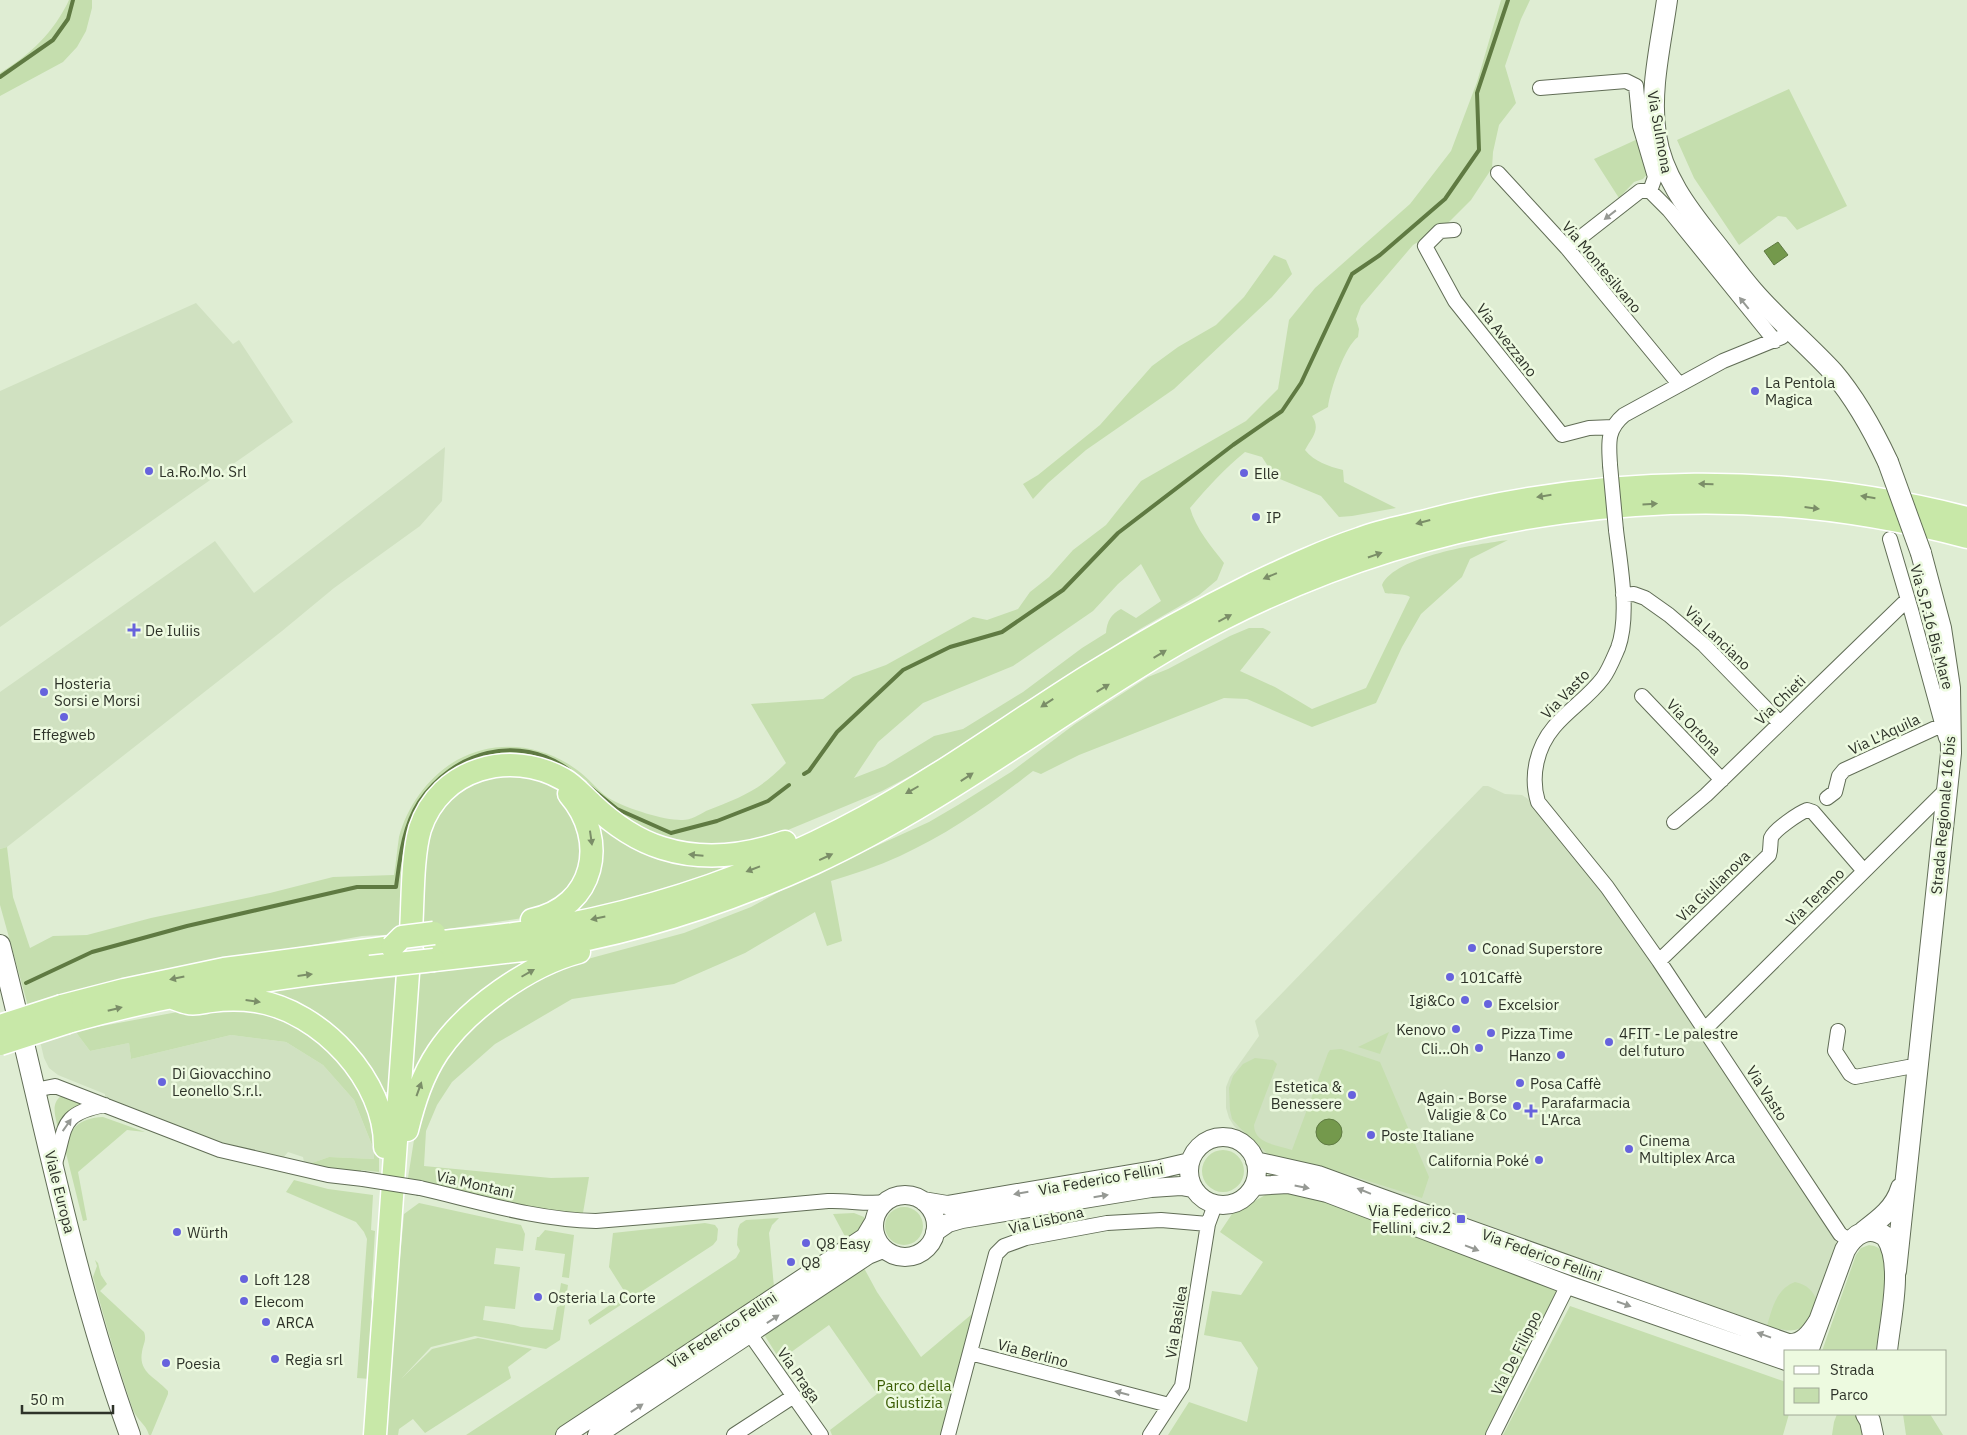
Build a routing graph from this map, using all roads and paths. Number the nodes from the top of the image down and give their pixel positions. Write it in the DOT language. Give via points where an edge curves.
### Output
graph roads {
  1 [pos="1667,0"];
  2 [pos="1540,88"];
  3 [pos="1498,173"];
  4 [pos="1650,191"];
  5 [pos="1454,230"];
  6 [pos="1566,248"];
  7 [pos="1794,332"];
  8 [pos="1775,340"];
  9 [pos="1679,384"];
  10 [pos="1612,427"];
  11 [pos="1967,518"];
  12 [pos="1967,536"];
  13 [pos="1890,539"];
  14 [pos="1623,594"];
  15 [pos="1908,599"];
  16 [pos="1642,696"];
  17 [pos="1780,723"];
  18 [pos="1942,725"];
  19 [pos="1951,753"];
  20 [pos="544,771"];
  21 [pos="1722,780"];
  22 [pos="1948,788"];
  23 [pos="1827,798"];
  24 [pos="861,819"];
  25 [pos="1674,822"];
  26 [pos="1864,871"];
  27 [pos="648,923"];
  28 [pos="411,931"];
  29 [pos="0,945"];
  30 [pos="434,945"];
  31 [pos="378,955"];
  32 [pos="1660,960"];
  33 [pos="408,973"];
  34 [pos="170,998"];
  35 [pos="65,1014"];
  36 [pos="0,1026"];
  37 [pos="1705,1029"];
  38 [pos="1838,1031"];
  39 [pos="0,1044"];
  40 [pos="1917,1068"];
  41 [pos="35,1090"];
  42 [pos="105,1105"];
  43 [pos="1255,1161"];
  44 [pos="1190,1162"];
  45 [pos="54,1167"];
  46 [pos="394,1168"];
  47 [pos="1905,1177"];
  48 [pos="1254,1186"];
  49 [pos="1192,1188"];
  50 [pos="392,1199"];
  51 [pos="923,1201"];
  52 [pos="1215,1205"];
  53 [pos="879,1213"];
  54 [pos="1208,1224"];
  55 [pos="935,1232"];
  56 [pos="1857,1236"];
  57 [pos="883,1249"];
  58 [pos="1896,1271"];
  59 [pos="1568,1285"];
  60 [pos="1818,1320"];
  61 [pos="750,1334"];
  62 [pos="1808,1350"];
  63 [pos="1887,1350"];
  64 [pos="970,1353"];
  65 [pos="1784,1360"];
  66 [pos="794,1396"];
  67 [pos="1169,1405"];
  68 [pos="1867,1415"];
  69 [pos="1881,1415"];
  70 [pos="603,1433"];
  71 [pos="130,1435"];
  72 [pos="375,1435"];
  73 [pos="564,1435"];
  74 [pos="734,1435"];
  75 [pos="821,1435"];
  76 [pos="948,1435"];
  77 [pos="1150,1435"];
  78 [pos="1493,1435"];
  79 [pos="1873,1435"];
  80 [pos="1886,1435"];
  1 -- 7 [label="main road, Strada Regionale 16 bis" via="1654,114 1656,136 1665,166 1694,216 1753,291"];
  2 -- 4 [label="street, Via Sulmona" via="1626,81 1636,86 1640,126 1655,177"];
  3 -- 6 [label="street, Via Montesilvano"];
  4 -- 6 [label="street, Via Sulmona, one-way" via="1640,191"];
  8 -- 4 [label="street, Via Sulmona, one-way" via="1670,210"];
  5 -- 10 [label="street, Via Avezzano" via="1440,231 1424,246 1455,301 1540,408 1562,435 1589,428"];
  6 -- 9 [label="street, Via Montesilvano"];
  7 -- 8 [label="street"];
  7 -- 19 [label="main road, Strada Regionale 16 bis, bridge" via="1850,394 1888,462 1921,554 1941,628 1950,688"];
  8 -- 9 [label="street"];
  9 -- 10 [label="street" via="1624,415"];
  10 -- 14 [label="street, Via Vasto, bridge" via="1610,466"];
  11 -- 24 [label="highway, one-way" via="1909,504 1814,490 1732,484 1652,485 1587,490 1470,509 1360,538 1256,582 1170,627 1088,676 920,786"];
  27 -- 12 [label="highway, one-way" via="730,898 840,850 943,793 1092,695 1206,628 1307,580 1431,538 1549,513 1674,502 1807,507"];
  13 -- 15 [label="street, Via S.P.16 Bis Mare"];
  14 -- 17 [label="street, Via Lanciano" via="1645,598 1669,615 1704,645"];
  14 -- 32 [label="street, Via Vasto" via="1619,646 1604,677 1554,726 1540,752 1534,786 1538,802 1607,887"];
  15 -- 17 [label="street, Via Chieti"];
  15 -- 18 [label="street, Via S.P.16 Bis Mare"];
  16 -- 21 [label="street, Via Ortona"];
  17 -- 21 [label="street, Via Chieti"];
  18 -- 19 [label="street, Via S.P.16 Bis Mare"];
  18 -- 23 [label="street, Via L'Aquila" via="1844,770 1838,776 1835,792"];
  19 -- 22 [label="main road, Strada Regionale 16 bis"];
  24 -- 20 [label="highway, one-way" via="834,821 784,843 744,854 690,855 636,837 610,820 564,779"];
  20 -- 28 [label="highway" via="517,764 484,767 457,780 440,794 426,813 419,831"];
  20 -- 30 [label="highway, one-way" via="577,803 589,827 592,841 590,866 584,883 575,897 546,917"];
  21 -- 25 [label="street, Via Chieti"];
  22 -- 26 [label="street, Via Teramo"];
  22 -- 40 [label="main road, Strada Regionale 16 bis"];
  24 -- 30 [label="highway, one-way" via="765,864 645,906 530,932"];
  26 -- 32 [label="street, Via Giulianova" via="1813,812 1807,810 1774,833 1769,855"];
  26 -- 37 [label="street, Via Teramo"];
  27 -- 30 [label="highway" via="533,949"];
  46 -- 27 [label="highway, one-way" via="420,1084 437,1053 460,1026 526,974 564,956 628,941"];
  29 -- 41 [label="main road, Viale Europa"];
  30 -- 31 [label="highway, bridge"];
  34 -- 31 [label="highway, one-way"];
  31 -- 35 [label="highway, one-way" via="224,969 124,990"];
  32 -- 37 [label="street, Via Vasto"];
  33 -- 46 [label="highway"];
  35 -- 34 [label="highway, one-way"];
  34 -- 50 [label="highway, one-way" via="190,1004 235,999 260,1002 297,1016 328,1036 367,1082 382,1117 384,1176"];
  35 -- 36 [label="highway, bridge"];
  35 -- 39 [label="highway, bridge"];
  37 -- 56 [label="street, Via Vasto" via="1840,1234"];
  38 -- 40 [label="street" via="1835,1051 1855,1077"];
  40 -- 47 [label="main road, Strada Regionale 16 bis"];
  41 -- 42 [label="street, Via Montani" via="55,1086"];
  41 -- 45 [label="main road, Viale Europa"];
  45 -- 42 [label="street, one-way" via="62,1132 68,1123 81,1111"];
  42 -- 53 [label="street, Via Montani, bridge" via="230,1153 328,1174 420,1188 534,1214 589,1221 849,1201 878,1203"];
  43 -- 44 [label="street" via="1242,1143 1223,1137 1214,1138 1199,1147"];
  43 -- 48 [label="street"];
  60 -- 43 [label="street, Via Federico Fellini, one-way" via="1804,1338 1788,1343 1336,1180"];
  44 -- 49 [label="street"];
  44 -- 51 [label="street, Via Federico Fellini, one-way" via="947,1205"];
  45 -- 71 [label="main road, Viale Europa" via="99,1342"];
  46 -- 50 [label="highway"];
  47 -- 56 [label="main road, Strada Regionale 16 bis" via="1894,1204 1886,1214"];
  47 -- 58 [label="main road, Strada Regionale 16 bis"];
  48 -- 52 [label="street" via="1242,1200"];
  48 -- 59 [label="street, Via Federico Fellini, one-way" via="1288,1184 1327,1193"];
  49 -- 52 [label="street" via="1198,1196"];
  55 -- 49 [label="street, Via Federico Fellini, one-way" via="962,1219 1151,1188"];
  50 -- 72 [label="highway"];
  51 -- 53 [label="street" via="900,1195"];
  51 -- 55 [label="street" via="934,1215"];
  52 -- 54 [label="street, Via Basilea"];
  53 -- 57 [label="street" via="874,1232"];
  53 -- 73 [label="street, Via Federico Fellini" via="865,1237"];
  54 -- 64 [label="street, Via Lisbona" via="1161,1220 1107,1223 1026,1238 1004,1246 996,1254"];
  54 -- 67 [label="street, Via Basilea" via="1182,1386"];
  55 -- 57 [label="street" via="928,1247 914,1256 898,1257"];
  56 -- 58 [label="main road" via="1872,1230 1886,1237 1894,1255"];
  56 -- 60 [label="main road" via="1840,1260"];
  61 -- 57 [label="street, Via Federico Fellini, one-way" via="868,1255"];
  58 -- 63 [label="main road, Strada Regionale 16 bis"];
  59 -- 65 [label="street, Via Federico Fellini, one-way"];
  59 -- 78 [label="street, Via De Filippo"];
  60 -- 62 [label="main road"];
  61 -- 66 [label="street, Via Praga"];
  70 -- 61 [label="street, Via Federico Fellini, one-way"];
  67 -- 64 [label="street, Via Berlino, one-way"];
  64 -- 76 [label="street"];
  66 -- 74 [label="street"];
  66 -- 75 [label="street, Via Praga"];
  67 -- 77 [label="street, Via Basilea"];
  68 -- 79 [label="main road"];
  69 -- 80 [label="main road"];
}
